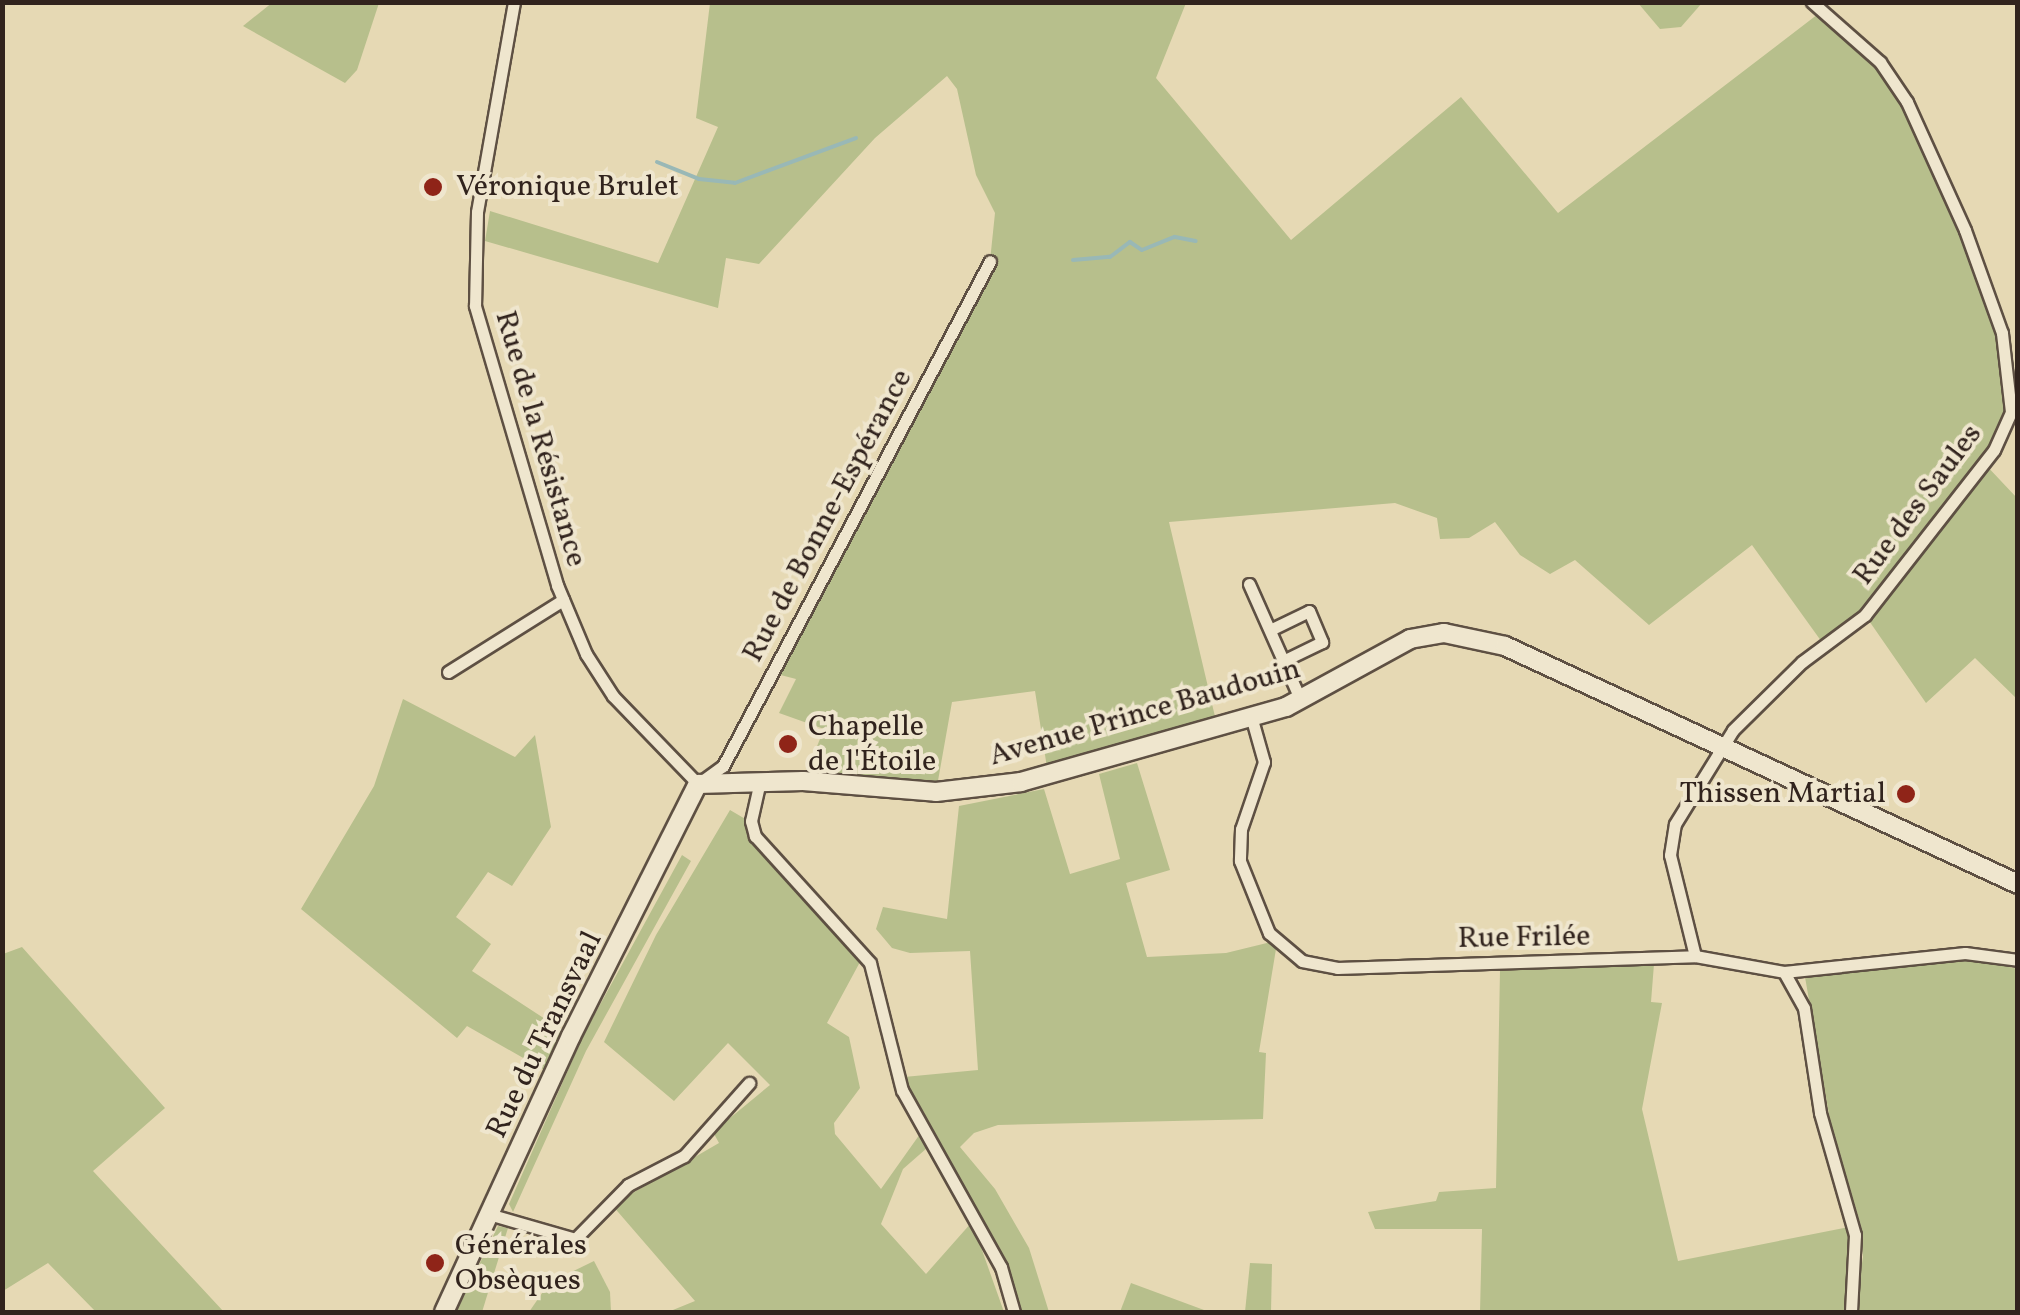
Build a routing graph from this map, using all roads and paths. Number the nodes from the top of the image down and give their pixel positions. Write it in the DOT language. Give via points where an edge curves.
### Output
graph roads {
  1 [pos="514,2"];
  2 [pos="1812,2"];
  3 [pos="990,261"];
  4 [pos="1249,584"];
  5 [pos="562,600"];
  6 [pos="1272,629"];
  7 [pos="1285,660"];
  8 [pos="448,672"];
  9 [pos="1301,701"];
  10 [pos="1250,716"];
  11 [pos="1724,746"];
  12 [pos="760,781"];
  13 [pos="698,784"];
  14 [pos="2018,884"];
  15 [pos="1695,956"];
  16 [pos="2018,960"];
  17 [pos="1784,972"];
  18 [pos="750,1083"];
  19 [pos="492,1215"];
  20 [pos="445,1312"];
  21 [pos="1014,1312"];
  22 [pos="1851,1312"];
  1 -- 5 [label="street, Rue de la Résistance" via="477,212 475,306"];
  2 -- 11 [label="street, Rue des Saules" via="1880,62 1907,102 2002,333 2011,412 1994,450 1865,615 1802,662"];
  3 -- 13 [label="street, Rue de Bonne-Espérance" via="724,766"];
  4 -- 6 [label="street"];
  5 -- 8 [label="street"];
  5 -- 13 [label="street, Rue de la Résistance" via="600,680"];
  6 -- 7 [label="street"];
  6 -- 7 [label="street" via="1310,612 1322,642"];
  7 -- 9 [label="street"];
  9 -- 10 [label="street, Avenue Prince Baudouin"];
  9 -- 11 [label="street, Avenue Prince Baudouin" via="1410,638 1444,633 1505,646"];
  10 -- 12 [label="street, Avenue Prince Baudouin" via="977,789"];
  10 -- 15 [label="street, Rue Frilée" via="1264,762 1241,829 1240,861 1257,911 1291,956 1336,968"];
  11 -- 14 [label="street, Avenue Prince Baudouin"];
  11 -- 15 [label="street, Rue des Saules" via="1669,838"];
  12 -- 13 [label="street, Avenue Prince Baudouin"];
  12 -- 21 [label="street" via="751,821 756,836 864,954 902,1090 1001,1267"];
  13 -- 19 [label="street, Rue du Transvaal" via="571,1036"];
  15 -- 17 [label="street, Rue Frilée"];
  16 -- 17 [label="street, Rue Frilée" via="1965,953"];
  17 -- 22 [label="street" via="1804,1008 1820,1112 1855,1235"];
  18 -- 19 [label="street" via="684,1156 628,1185 575,1239"];
  19 -- 20 [label="street, Rue du Transvaal"];
}
